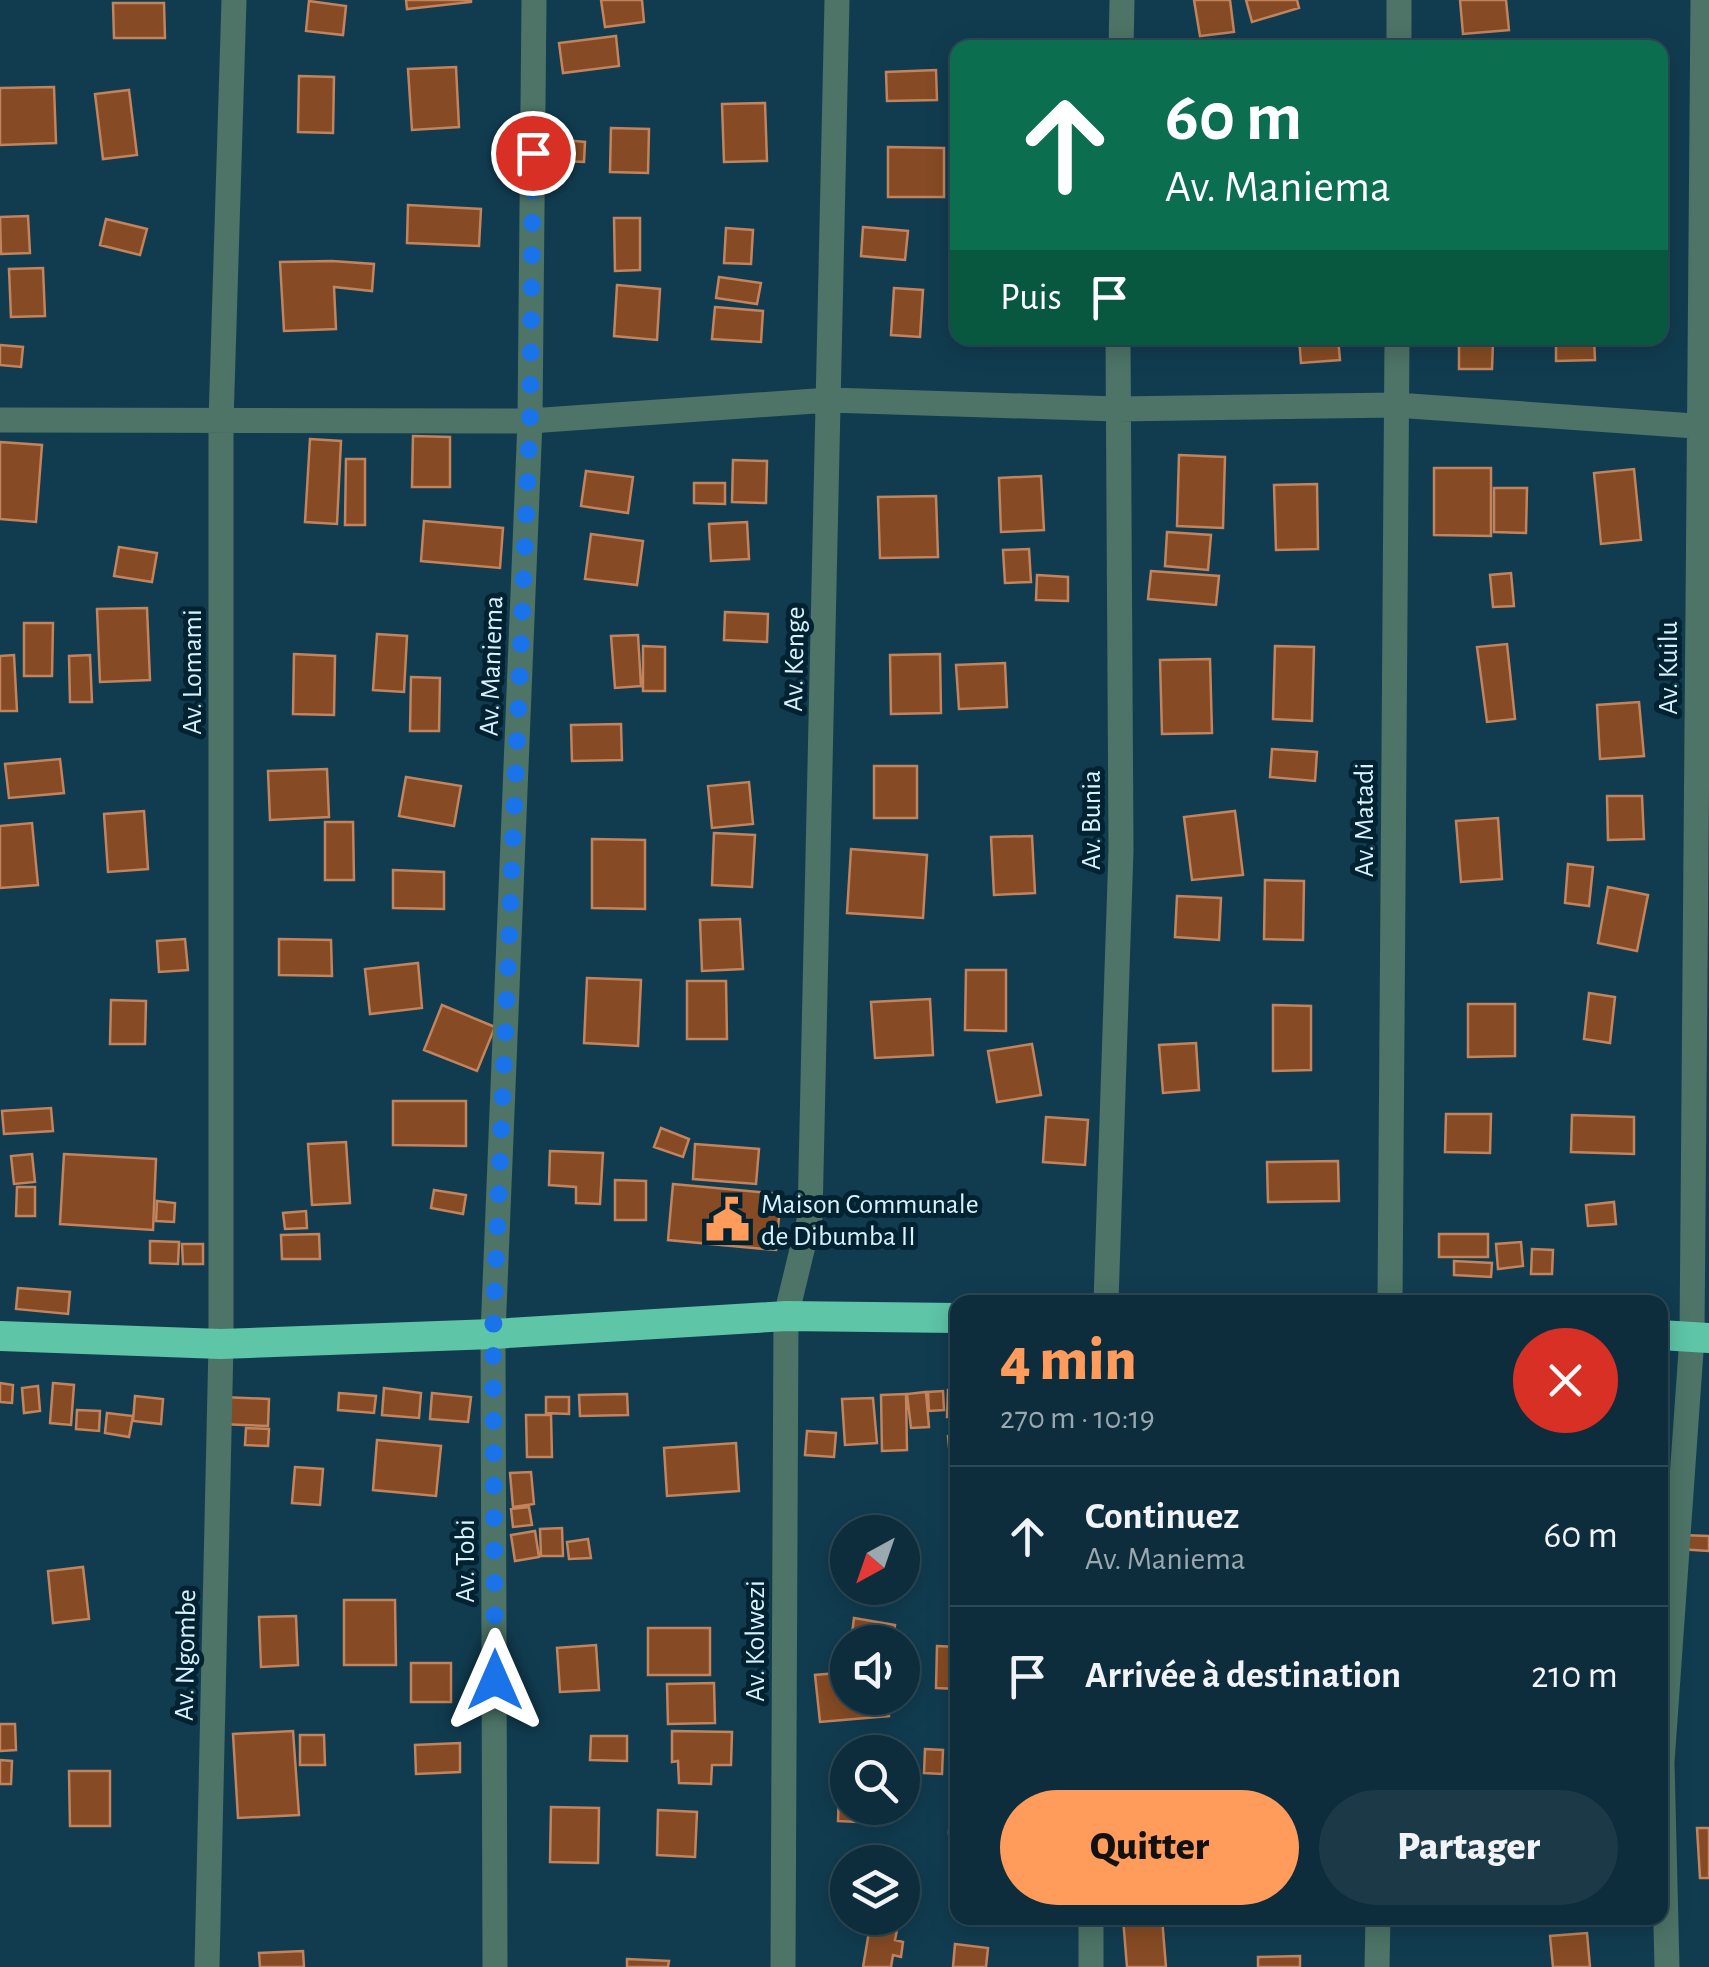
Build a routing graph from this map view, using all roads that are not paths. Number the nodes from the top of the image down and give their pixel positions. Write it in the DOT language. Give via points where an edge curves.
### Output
graph roads {
  1 [pos="234,0"];
  2 [pos="534,0"];
  3 [pos="837,0"];
  4 [pos="1122,0"];
  5 [pos="1399,0"];
  6 [pos="1703,0"];
  7 [pos="1122,40"];
  8 [pos="1399,40"];
  9 [pos="1118,345"];
  10 [pos="1397,345"];
  11 [pos="829,400"];
  12 [pos="1396,405"];
  13 [pos="1117,409"];
  14 [pos="0,420"];
  15 [pos="530,421"];
  16 [pos="221,422"];
  17 [pos="1704,427"];
  18 [pos="1106,1295"];
  19 [pos="1390,1295"];
  20 [pos="786,1316"];
  21 [pos="950,1318"];
  22 [pos="493,1334"];
  23 [pos="0,1336"];
  24 [pos="1668,1336"];
  25 [pos="1700,1338"];
  26 [pos="221,1344"];
  27 [pos="1668,1695"];
  28 [pos="1091,1925"];
  29 [pos="1378,1925"];
  30 [pos="1666,1925"];
  31 [pos="207,1967"];
  32 [pos="496,1967"];
  33 [pos="783,1967"];
  34 [pos="1091,1967"];
  35 [pos="1377,1967"];
  36 [pos="1667,1967"];
  1 -- 16 [label="street, Av. Lomami"];
  2 -- 15 [label="street, Av. Maniema"];
  3 -- 11 [label="street, Av. Kenge"];
  4 -- 7 [label="street"];
  5 -- 8 [label="street"];
  6 -- 17 [label="street, Av. Kuilu"];
  9 -- 13 [label="street, Av. Bunia"];
  10 -- 12 [label="street, Av. Matadi"];
  11 -- 13 [label="street"];
  11 -- 15 [label="street"];
  11 -- 20 [label="street, Av. Kenge" via="810,1217"];
  12 -- 13 [label="street"];
  12 -- 17 [label="street"];
  12 -- 19 [label="street, Av. Matadi"];
  13 -- 18 [label="street, Av. Bunia" via="1120,850"];
  14 -- 16 [label="street"];
  15 -- 16 [label="street"];
  15 -- 22 [label="street, Av. Maniema"];
  16 -- 26 [label="street, Av. Lomami"];
  17 -- 25 [label="street, Av. Kuilu"];
  20 -- 21 [label="highway"];
  20 -- 22 [label="highway"];
  20 -- 33 [label="street, Av. Kolwezi"];
  22 -- 26 [label="highway"];
  22 -- 32 [label="street, Av. Tobi"];
  23 -- 26 [label="highway"];
  24 -- 25 [label="highway"];
  25 -- 27 [label="street, Av. Kuilu"];
  26 -- 31 [label="street, Av. Ngombe"];
  28 -- 34 [label="street"];
  29 -- 35 [label="street"];
  30 -- 36 [label="street, Av. Kuilu"];
}
